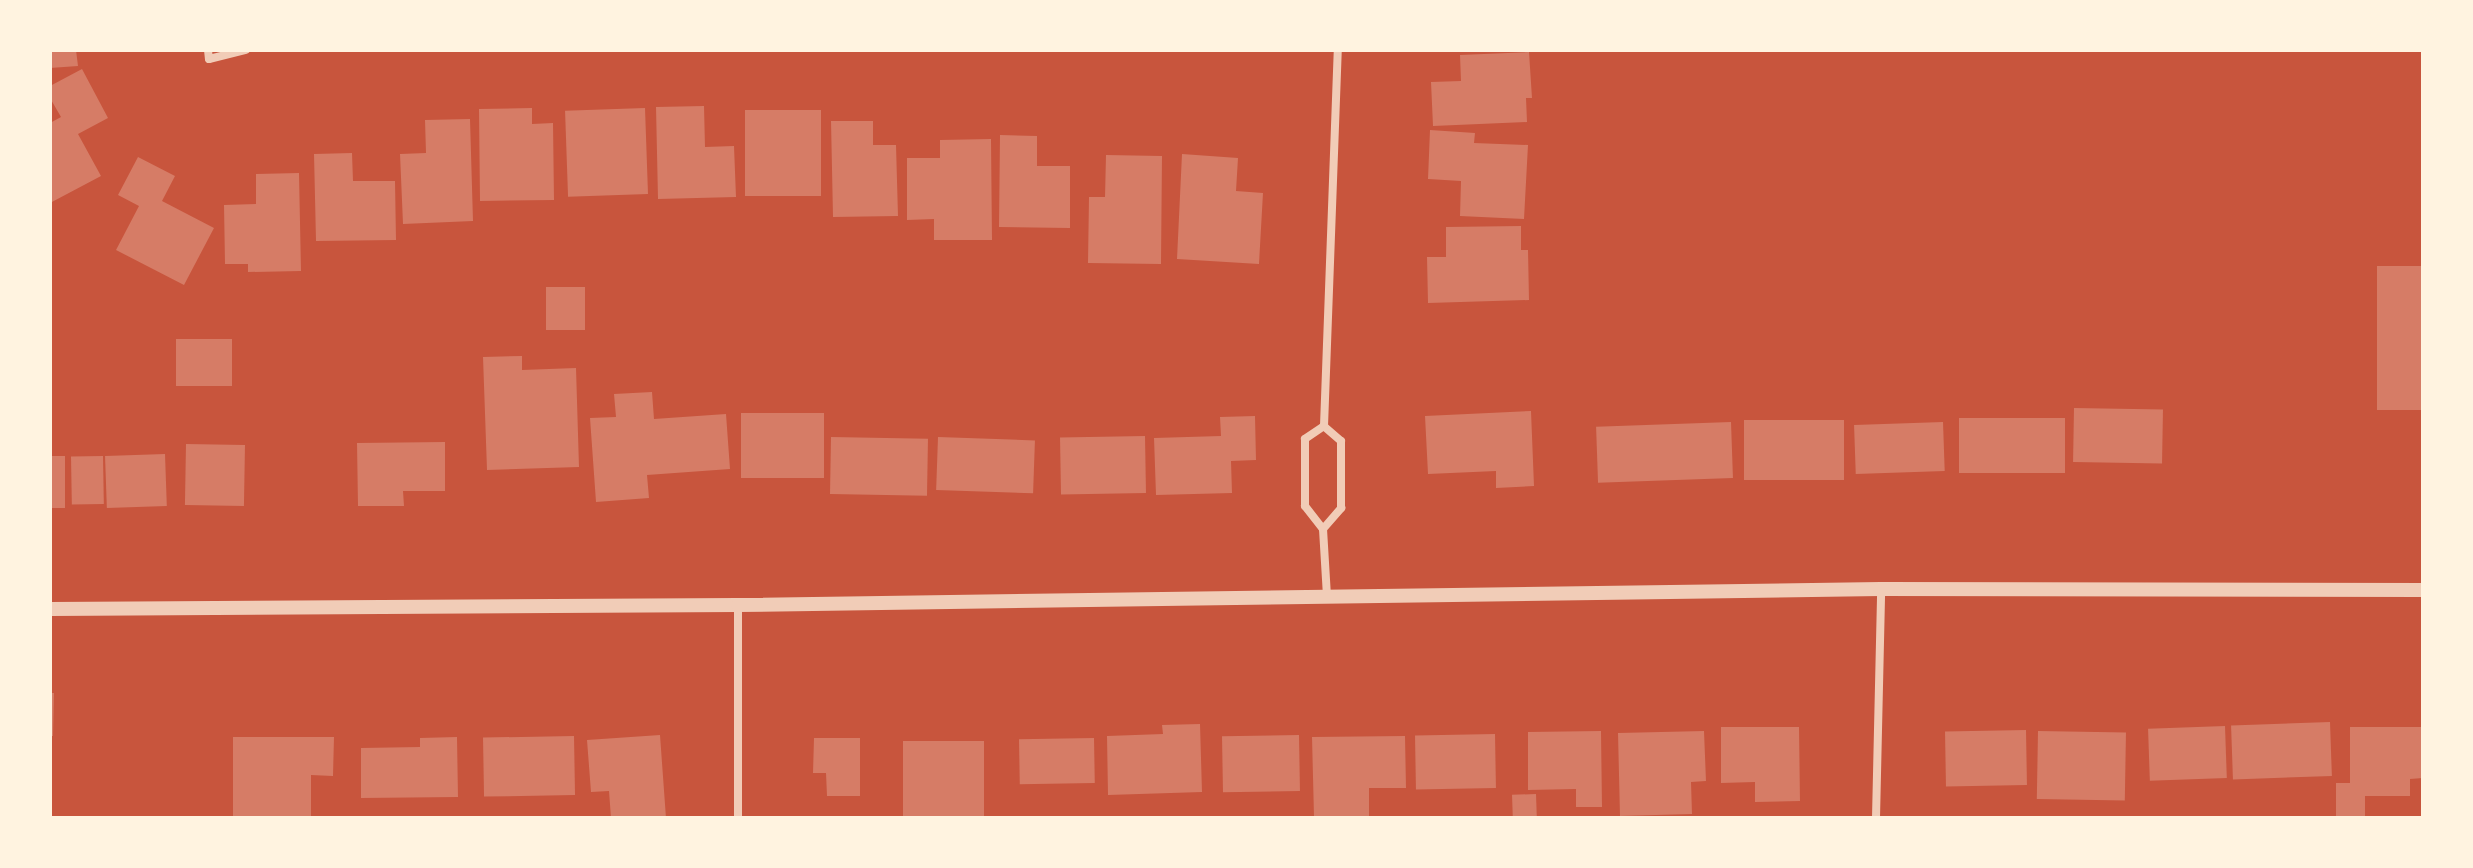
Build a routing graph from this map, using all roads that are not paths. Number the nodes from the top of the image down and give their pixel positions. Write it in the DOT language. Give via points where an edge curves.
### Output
graph roads {
  1 [pos="208,50"];
  2 [pos="246,50"];
  3 [pos="1338,50"];
  4 [pos="1324,426"];
  5 [pos="1323,529"];
  6 [pos="1881,589"];
  7 [pos="2423,590"];
  8 [pos="1327,597"];
  9 [pos="738,605"];
  10 [pos="50,609"];
  11 [pos="738,818"];
  12 [pos="1876,818"];
  1 -- 2 [label="street" via="209,59"];
  3 -- 4 [label="street"];
  4 -- 5 [label="street" via="1341,441 1341,508"];
  4 -- 5 [label="street" via="1305,439 1305,506"];
  5 -- 8 [label="street"];
  6 -- 7 [label="street"];
  6 -- 8 [label="street"];
  6 -- 12 [label="street"];
  8 -- 9 [label="street"];
  9 -- 10 [label="street"];
  9 -- 11 [label="street"];
}
